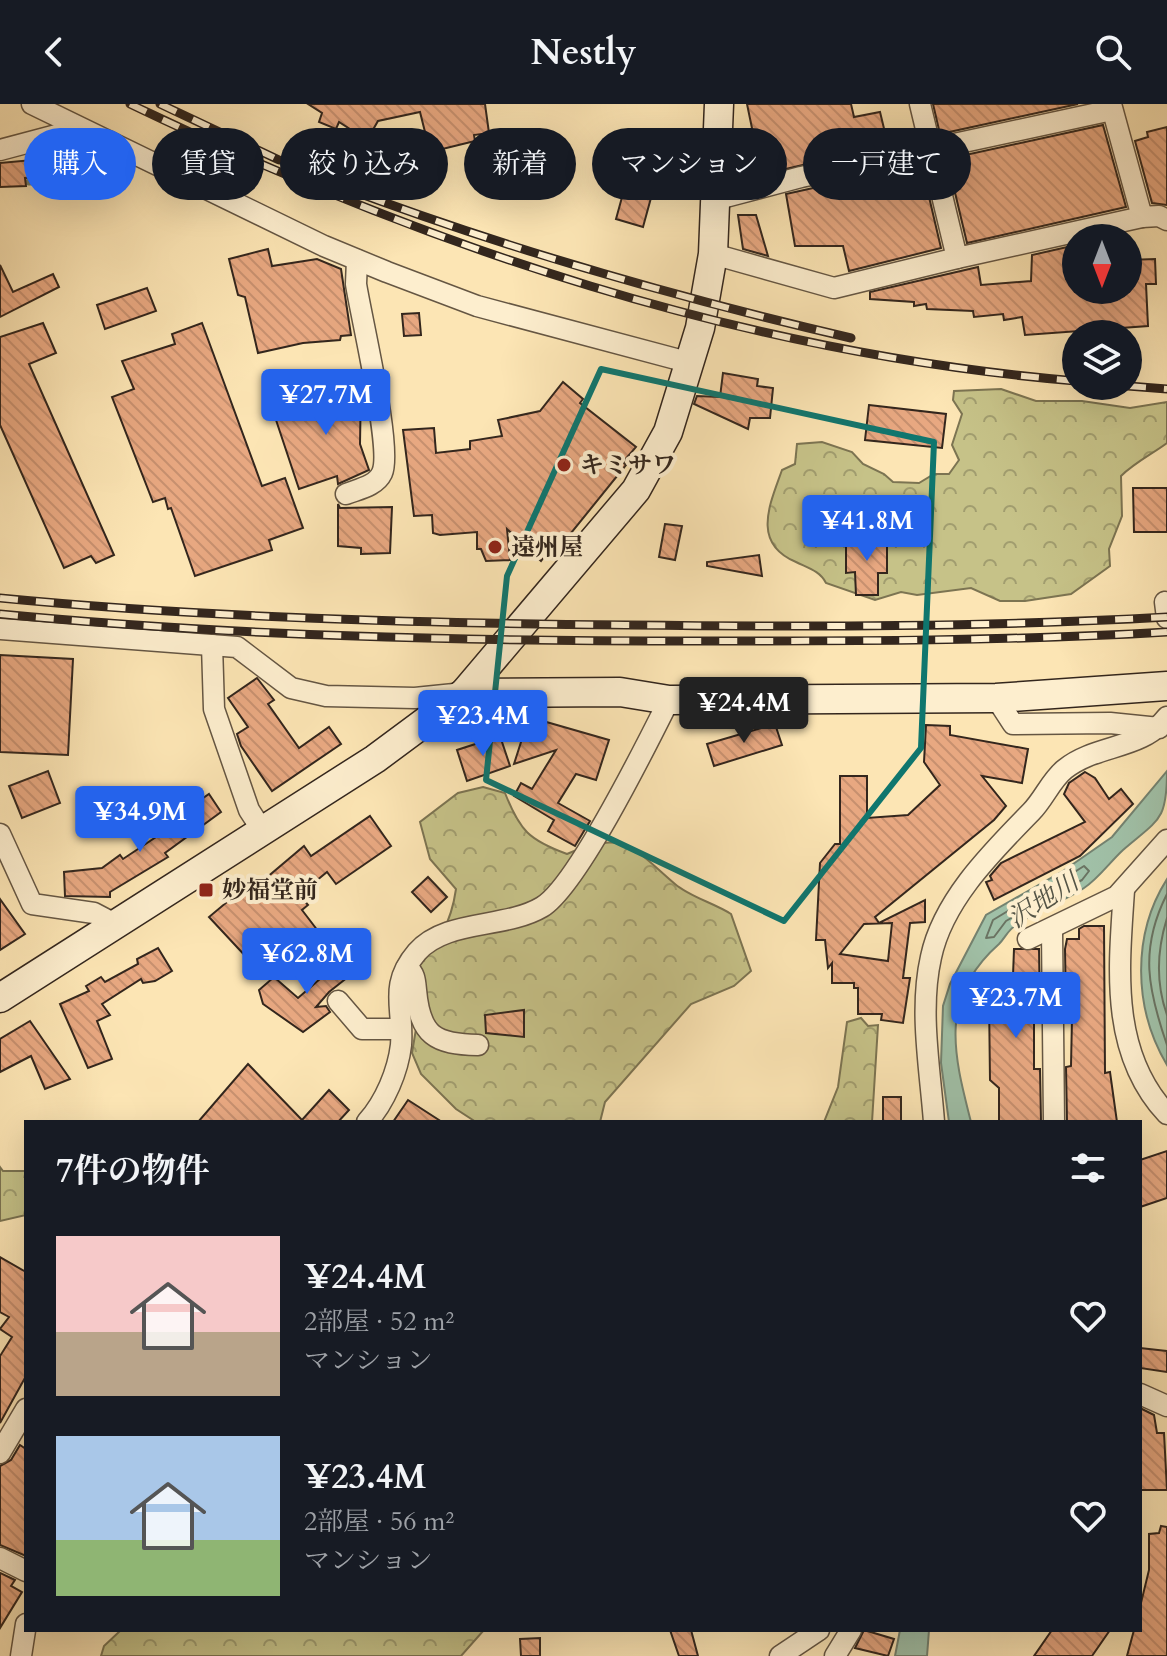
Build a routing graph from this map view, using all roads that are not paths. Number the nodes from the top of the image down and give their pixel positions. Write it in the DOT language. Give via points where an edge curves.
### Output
graph roads {
  1 [pos="32,104"];
  2 [pos="719,104"];
  3 [pos="920,104"];
  4 [pos="1111,107"];
  5 [pos="77,128"];
  6 [pos="718,128"];
  7 [pos="926,128"];
  8 [pos="971,142"];
  9 [pos="24,144"];
  10 [pos="0,150"];
  11 [pos="136,156"];
  12 [pos="714,200"];
  13 [pos="943,200"];
  14 [pos="1142,217"];
  15 [pos="1167,220"];
  16 [pos="713,254"];
  17 [pos="957,258"];
  18 [pos="357,260"];
  19 [pos="691,363"];
  20 [pos="346,494"];
  21 [pos="0,629"];
  22 [pos="212,645"];
  23 [pos="1167,686"];
  24 [pos="464,693"];
  25 [pos="996,698"];
  26 [pos="669,700"];
  27 [pos="1163,722"];
  28 [pos="262,830"];
  29 [pos="0,834"];
  30 [pos="1167,840"];
  31 [pos="1124,890"];
  32 [pos="115,924"];
  33 [pos="1052,931"];
  34 [pos="1028,939"];
  35 [pos="407,967"];
  36 [pos="0,998"];
  37 [pos="338,1001"];
  38 [pos="400,1029"];
  39 [pos="478,1045"];
  40 [pos="1167,1114"];
  41 [pos="368,1120"];
  42 [pos="934,1120"];
  43 [pos="1054,1120"];
  44 [pos="1142,1395"];
  45 [pos="1167,1406"];
  46 [pos="24,1412"];
  47 [pos="0,1453"];
  48 [pos="0,1558"];
  49 [pos="24,1570"];
  50 [pos="25,1632"];
  51 [pos="817,1632"];
  52 [pos="850,1632"];
  53 [pos="798,1651"];
  54 [pos="21,1656"];
  55 [pos="780,1656"];
  56 [pos="835,1656"];
  1 -- 5 [label="street"];
  2 -- 6 [label="street"];
  3 -- 7 [label="street"];
  4 -- 8 [label="street"];
  4 -- 14 [label="street"];
  9 -- 10 [label="street"];
  11 -- 18 [label="street"];
  12 -- 16 [label="street"];
  13 -- 17 [label="street"];
  14 -- 15 [label="street"];
  14 -- 17 [label="street"];
  16 -- 17 [label="street" via="834,288"];
  16 -- 19 [label="street"];
  18 -- 19 [label="street" via="477,306"];
  18 -- 20 [label="street" via="356,284 384,470 377,482"];
  19 -- 24 [label="street" via="668,432 636,490"];
  21 -- 22 [label="street"];
  22 -- 24 [label="street" via="245,650 304,693 415,698"];
  22 -- 28 [label="street" via="214,709 249,810"];
  23 -- 25 [label="street"];
  24 -- 26 [label="street" via="620,692"];
  24 -- 28 [label="street" via="375,759"];
  25 -- 26 [label="street"];
  25 -- 27 [label="street" via="1013,724"];
  26 -- 35 [label="street" via="557,895 526,914 434,939"];
  27 -- 42 [label="street" via="1132,743 1064,769 956,900 931,958 926,1006"];
  28 -- 32 [label="street"];
  29 -- 32 [label="street" via="32,904 94,913"];
  30 -- 31 [label="street"];
  31 -- 33 [label="street"];
  31 -- 40 [label="street" via="1119,950 1123,1024 1145,1083"];
  32 -- 36 [label="street"];
  33 -- 34 [label="street"];
  33 -- 43 [label="street"];
  35 -- 38 [label="street" via="398,988"];
  35 -- 39 [label="street" via="415,976 427,1030 443,1042"];
  37 -- 38 [label="street" via="362,1029"];
  38 -- 41 [label="street" via="392,1080"];
  44 -- 45 [label="street"];
  46 -- 47 [label="street"];
  48 -- 49 [label="street"];
  50 -- 54 [label="street"];
  51 -- 53 [label="street"];
  52 -- 56 [label="street"];
  53 -- 55 [label="street"];
}
